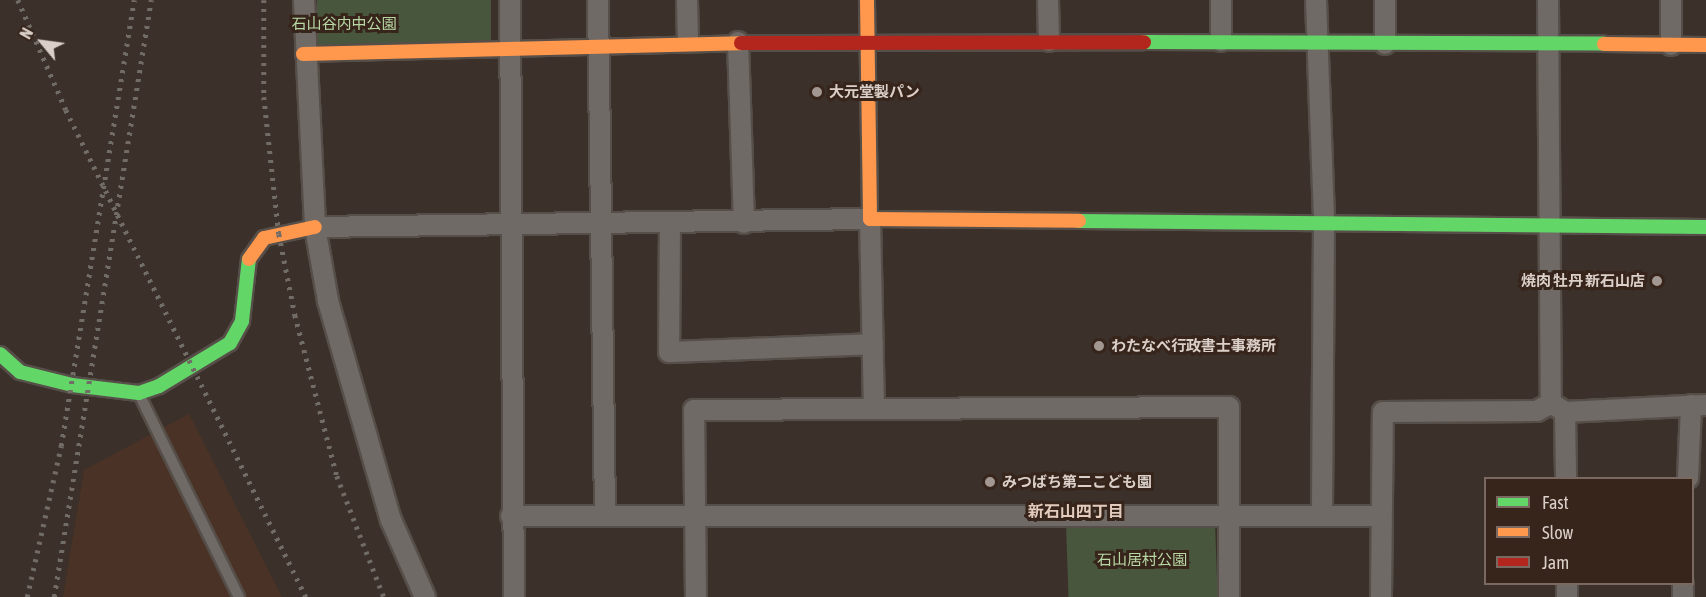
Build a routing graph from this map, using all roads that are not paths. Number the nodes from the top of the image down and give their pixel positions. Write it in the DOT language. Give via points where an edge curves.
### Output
graph roads {
  1 [pos="304,0"];
  2 [pos="510,0"];
  3 [pos="598,0"];
  4 [pos="687,0"];
  5 [pos="867,0"];
  6 [pos="1048,0"];
  7 [pos="1221,0"];
  8 [pos="1316,0"];
  9 [pos="1385,0"];
  10 [pos="1548,0"];
  11 [pos="1671,0"];
  12 [pos="868,40"];
  13 [pos="688,41"];
  14 [pos="1049,41"];
  15 [pos="1221,41"];
  16 [pos="738,42"];
  17 [pos="1316,42"];
  18 [pos="1385,44"];
  19 [pos="598,45"];
  20 [pos="1671,45"];
  21 [pos="1706,45"];
  22 [pos="1549,47"];
  23 [pos="511,48"];
  24 [pos="303,54"];
  25 [pos="870,219"];
  26 [pos="1324,222"];
  27 [pos="670,223"];
  28 [pos="744,223"];
  29 [pos="601,224"];
  30 [pos="507,226"];
  31 [pos="315,227"];
  32 [pos="1706,227"];
  33 [pos="1552,229"];
  34 [pos="873,344"];
  35 [pos="0,354"];
  36 [pos="139,393"];
  37 [pos="1699,405"];
  38 [pos="1558,408"];
  39 [pos="874,409"];
  40 [pos="1566,477"];
  41 [pos="1688,477"];
  42 [pos="1322,515"];
  43 [pos="511,516"];
  44 [pos="605,516"];
  45 [pos="695,516"];
  46 [pos="1228,516"];
  47 [pos="1381,516"];
  48 [pos="239,597"];
  49 [pos="424,597"];
  50 [pos="514,597"];
  51 [pos="696,597"];
  52 [pos="1229,597"];
  53 [pos="1381,597"];
  1 -- 24 [label="street"];
  2 -- 23 [label="street"];
  3 -- 19 [label="street"];
  4 -- 13 [label="street"];
  5 -- 12 [label="street"];
  6 -- 14 [label="street"];
  7 -- 15 [label="street"];
  8 -- 17 [label="street"];
  9 -- 18 [label="street"];
  10 -- 22 [label="street"];
  11 -- 20 [label="street"];
  12 -- 14 [label="street"];
  12 -- 16 [label="street"];
  12 -- 25 [label="street"];
  13 -- 16 [label="street"];
  13 -- 19 [label="street"];
  14 -- 15 [label="street"];
  15 -- 17 [label="street"];
  16 -- 28 [label="street"];
  17 -- 18 [label="street"];
  17 -- 26 [label="street"];
  18 -- 22 [label="street"];
  19 -- 23 [label="street"];
  19 -- 29 [label="street"];
  20 -- 21 [label="street"];
  20 -- 22 [label="street"];
  22 -- 33 [label="street"];
  23 -- 24 [label="street"];
  23 -- 30 [label="street"];
  24 -- 31 [label="street"];
  25 -- 26 [label="street"];
  25 -- 28 [label="street"];
  25 -- 34 [label="street"];
  26 -- 33 [label="street"];
  26 -- 42 [label="street"];
  27 -- 28 [label="street"];
  27 -- 29 [label="street"];
  27 -- 34 [label="street" via="669,352"];
  29 -- 30 [label="street"];
  29 -- 44 [label="street"];
  30 -- 31 [label="street"];
  30 -- 43 [label="street"];
  31 -- 36 [label="street" via="264,238 244,266 242,321 230,343 207,361"];
  31 -- 49 [label="street" via="350,379 391,520"];
  32 -- 33 [label="street"];
  33 -- 38 [label="street"];
  34 -- 39 [label="street"];
  35 -- 36 [label="street" via="37,378"];
  36 -- 48 [label="lane"];
  37 -- 38 [label="street"];
  37 -- 41 [label="street"];
  38 -- 40 [label="street"];
  38 -- 47 [label="street" via="1383,411"];
  39 -- 45 [label="street" via="694,410"];
  39 -- 46 [label="street" via="1229,407"];
  42 -- 46 [label="street"];
  42 -- 47 [label="street"];
  43 -- 44 [label="street"];
  43 -- 50 [label="street"];
  44 -- 45 [label="street"];
  45 -- 46 [label="street"];
  45 -- 51 [label="street"];
  46 -- 52 [label="street"];
  47 -- 53 [label="street"];
}
